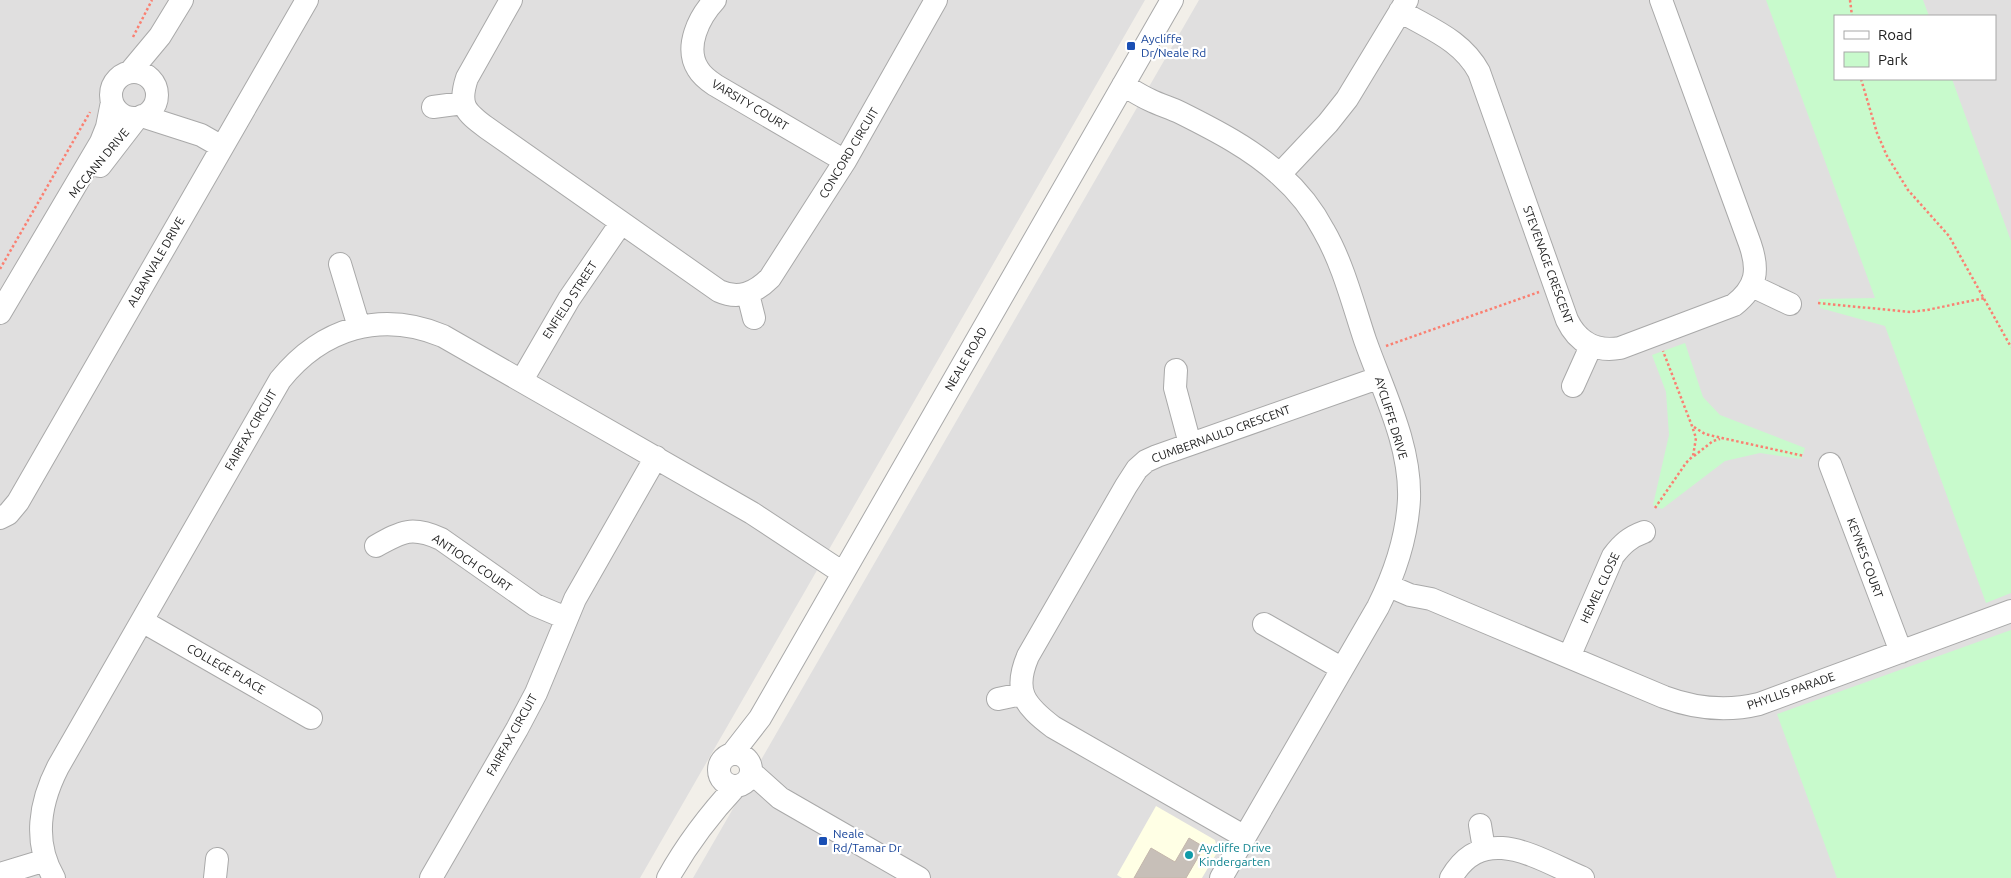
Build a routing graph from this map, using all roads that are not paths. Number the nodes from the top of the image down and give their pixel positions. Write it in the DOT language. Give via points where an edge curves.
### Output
graph roads {
  1 [pos="182,0"];
  2 [pos="307,0"];
  3 [pos="511,0"];
  4 [pos="715,0"];
  5 [pos="936,0"];
  6 [pos="1172,0"];
  7 [pos="1661,0"];
  8 [pos="1404,5"];
  9 [pos="123,70"];
  10 [pos="1126,80"];
  11 [pos="154,85"];
  12 [pos="102,101"];
  13 [pos="463,103"];
  14 [pos="433,107"];
  15 [pos="140,117"];
  16 [pos="201,135"];
  17 [pos="222,148"];
  18 [pos="845,161"];
  19 [pos="1280,174"];
  20 [pos="61,208"];
  21 [pos="621,223"];
  22 [pos="340,264"];
  23 [pos="1752,286"];
  24 [pos="748,294"];
  25 [pos="1790,304"];
  26 [pos="0,313"];
  27 [pos="754,318"];
  28 [pos="358,327"];
  29 [pos="1591,346"];
  30 [pos="1176,370"];
  31 [pos="1378,378"];
  32 [pos="522,380"];
  33 [pos="1572,386"];
  34 [pos="1190,444"];
  35 [pos="656,457"];
  36 [pos="1830,464"];
  37 [pos="0,518"];
  38 [pos="1644,532"];
  39 [pos="376,546"];
  40 [pos="846,568"];
  41 [pos="1391,581"];
  42 [pos="2011,611"];
  43 [pos="566,618"];
  44 [pos="142,620"];
  45 [pos="1264,624"];
  46 [pos="1901,652"];
  47 [pos="1569,656"];
  48 [pos="1341,668"];
  49 [pos="1022,694"];
  50 [pos="998,699"];
  51 [pos="311,718"];
  52 [pos="738,773"];
  53 [pos="1480,825"];
  54 [pos="1245,837"];
  55 [pos="1484,849"];
  56 [pos="50,869"];
  57 [pos="0,874"];
  58 [pos="904,874"];
  59 [pos="431,878"];
  60 [pos="668,878"];
  61 [pos="1221,878"];
  62 [pos="1451,878"];
  63 [pos="1583,878"];
  1 -- 9 [label="street" via="160,36"];
  1 -- 11 [label="street"];
  2 -- 17 [label="street, ALBANVALE DRIVE"];
  3 -- 13 [label="street" via="466,78"];
  4 -- 18 [label="street, VARSITY COURT" via="700,20 696,33 693,57 697,69 715,85"];
  5 -- 18 [label="street, CONCORD CIRCUIT"];
  6 -- 10 [label="street, NEALE ROAD"];
  7 -- 23 [label="street" via="1750,244 1756,269"];
  8 -- 19 [label="street, STEVENAGE CRESCENT" via="1347,100"];
  8 -- 29 [label="street, STEVENAGE CRESCENT" via="1458,44 1473,61 1567,320 1577,337"];
  9 -- 11 [label="street" via="144,74"];
  9 -- 12 [label="street, MCCANN DRIVE"];
  10 -- 19 [label="street, AYCLIFFE DRIVE" via="1156,93 1180,112 1256,156"];
  10 -- 40 [label="street, NEALE ROAD"];
  11 -- 15 [label="street, MCCANN DRIVE" via="156,101"];
  11 -- 16 [label="street"];
  12 -- 15 [label="street" via="131,118"];
  12 -- 20 [label="street, MCCANN DRIVE" via="107,127"];
  13 -- 14 [label="street"];
  13 -- 21 [label="street" via="472,117"];
  15 -- 16 [label="street"];
  15 -- 20 [label="street, MCCANN DRIVE"];
  16 -- 17 [label="street"];
  17 -- 37 [label="street, ALBANVALE DRIVE" via="18,502"];
  18 -- 24 [label="street, CONCORD CIRCUIT" via="770,278"];
  19 -- 31 [label="street, AYCLIFFE DRIVE" via="1313,212 1325,232"];
  20 -- 26 [label="street, MCCANN DRIVE"];
  21 -- 24 [label="street" via="719,292 729,296"];
  21 -- 32 [label="street, ENFIELD STREET" via="569,299"];
  22 -- 28 [label="street"];
  23 -- 25 [label="street"];
  23 -- 29 [label="street" via="1742,299 1718,312 1620,348 1609,350"];
  24 -- 27 [label="street"];
  28 -- 32 [label="street, FAIRFAX CIRCUIT" via="395,324 427,329"];
  28 -- 44 [label="street, FAIRFAX CIRCUIT" via="318,344 292,365 280,380"];
  29 -- 33 [label="street"];
  30 -- 34 [label="street" via="1175,388"];
  31 -- 34 [label="street, CUMBERNAULD CRESCENT"];
  31 -- 41 [label="street, AYCLIFFE DRIVE" via="1402,446 1409,498 1403,546"];
  32 -- 35 [label="street, FAIRFAX CIRCUIT"];
  34 -- 49 [label="street, CUMBERNAULD CRESCENT" via="1146,461 1132,477 1028,656 1020,684"];
  35 -- 40 [label="street, FAIRFAX CIRCUIT" via="752,513 806,538"];
  35 -- 43 [label="street, FAIRFAX CIRCUIT"];
  36 -- 46 [label="street, KEYNES COURT"];
  38 -- 47 [label="street, HEMEL CLOSE" via="1621,545 1614,556"];
  39 -- 43 [label="street, ANTIOCH COURT" via="407,531 427,533 441,539 535,605"];
  40 -- 52 [label="street, NEALE ROAD" via="760,718"];
  41 -- 47 [label="street, PHYLLIS PARADE" via="1410,595 1431,599"];
  41 -- 48 [label="street, AYCLIFFE DRIVE"];
  42 -- 46 [label="street, PHYLLIS PARADE"];
  43 -- 59 [label="street, FAIRFAX CIRCUIT" via="528,709"];
  44 -- 51 [label="street, COLLEGE PLACE"];
  44 -- 56 [label="street, FAIRFAX CIRCUIT" via="50,782 41,829"];
  45 -- 48 [label="street"];
  46 -- 47 [label="street, PHYLLIS PARADE" via="1759,704 1725,710 1683,704"];
  48 -- 54 [label="street, AYCLIFFE DRIVE"];
  49 -- 50 [label="street"];
  49 -- 54 [label="street" via="1034,712 1053,727"];
  52 -- 58 [label="street"];
  52 -- 60 [label="street, NEALE ROAD" via="714,793 702,809"];
  53 -- 55 [label="street"];
  54 -- 61 [label="street, AYCLIFFE DRIVE"];
  55 -- 62 [label="street" via="1472,854"];
  55 -- 63 [label="street" via="1497,846 1511,848"];
  56 -- 57 [label="street, FAIRFAX CIRCUIT"];
}
